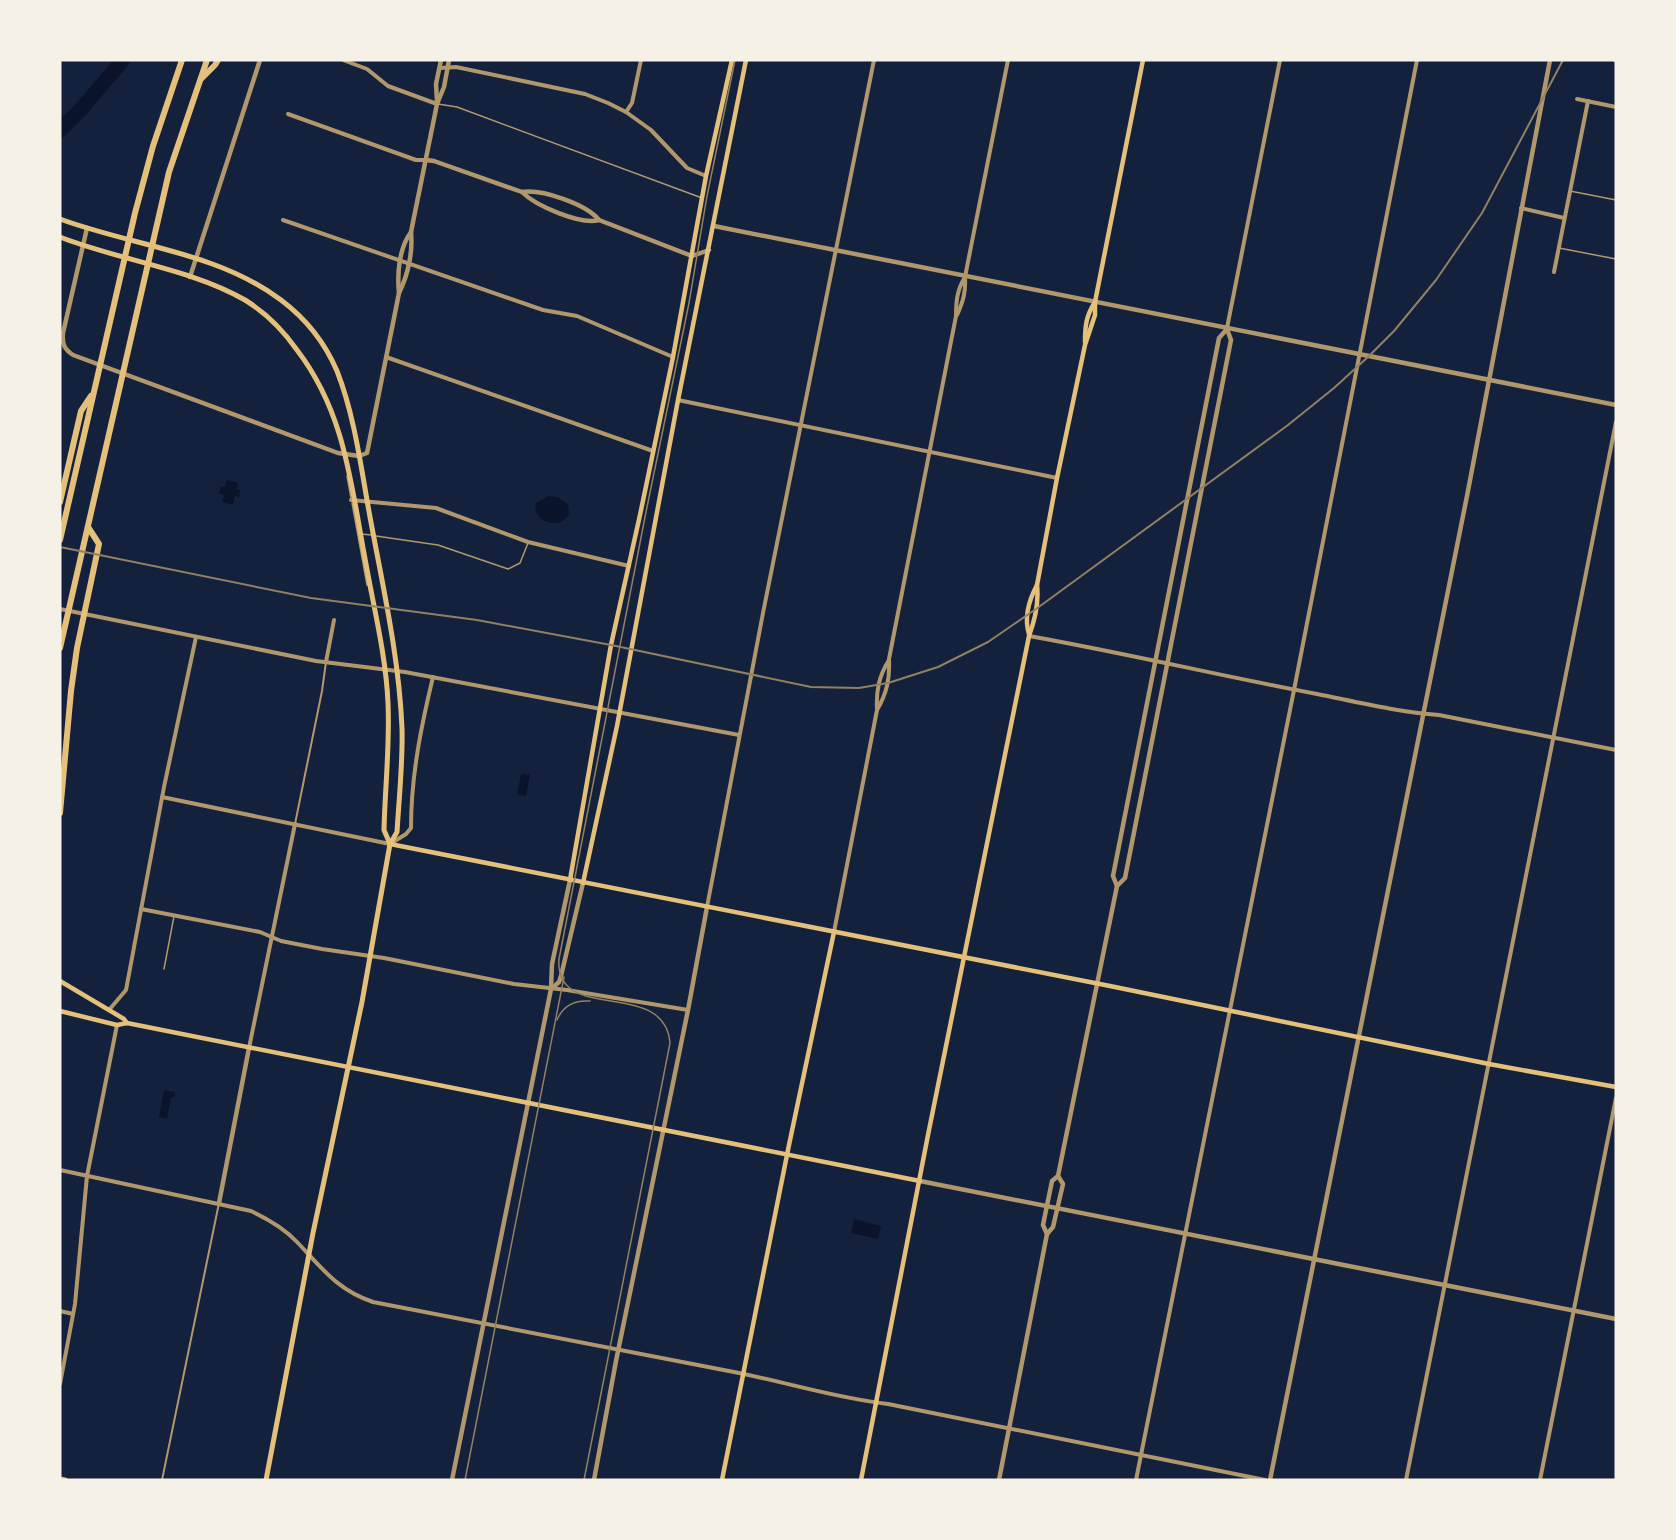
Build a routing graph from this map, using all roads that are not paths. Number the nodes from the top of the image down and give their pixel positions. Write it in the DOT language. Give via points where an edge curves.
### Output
graph roads {
  1 [pos="182,60"];
  2 [pos="207,60"];
  3 [pos="218,60"];
  4 [pos="260,60"];
  5 [pos="343,60"];
  6 [pos="441,60"];
  7 [pos="449,60"];
  8 [pos="640,60"];
  9 [pos="732,60"];
  10 [pos="746,60"];
  11 [pos="874,60"];
  12 [pos="1008,60"];
  13 [pos="1143,60"];
  14 [pos="1280,60"];
  15 [pos="1417,60"];
  16 [pos="1550,60"];
  17 [pos="448,66"];
  18 [pos="440,68"];
  19 [pos="198,81"];
  20 [pos="1576,99"];
  21 [pos="1588,101"];
  22 [pos="437,104"];
  23 [pos="1616,107"];
  24 [pos="626,112"];
  25 [pos="288,114"];
  26 [pos="426,160"];
  27 [pos="706,176"];
  28 [pos="1569,191"];
  29 [pos="522,192"];
  30 [pos="702,199"];
  31 [pos="1616,200"];
  32 [pos="1521,208"];
  33 [pos="1564,218"];
  34 [pos="60,219"];
  35 [pos="283,220"];
  36 [pos="599,220"];
  37 [pos="714,226"];
  38 [pos="87,228"];
  39 [pos="411,232"];
  40 [pos="60,237"];
  41 [pos="83,246"];
  42 [pos="1558,248"];
  43 [pos="709,250"];
  44 [pos="835,250"];
  45 [pos="692,256"];
  46 [pos="195,258"];
  47 [pos="1616,259"];
  48 [pos="401,261"];
  49 [pos="409,264"];
  50 [pos="1554,272"];
  51 [pos="965,276"];
  52 [pos="190,277"];
  53 [pos="399,293"];
  54 [pos="1095,303"];
  55 [pos="956,316"];
  56 [pos="1227,329"];
  57 [pos="1360,353"];
  58 [pos="386,357"];
  59 [pos="673,357"];
  60 [pos="1489,380"];
  61 [pos="93,393"];
  62 [pos="678,400"];
  63 [pos="1616,405"];
  64 [pos="1616,422"];
  65 [pos="800,425"];
  66 [pos="654,451"];
  67 [pos="930,451"];
  68 [pos="343,454"];
  69 [pos="359,456"];
  70 [pos="1057,478"];
  71 [pos="351,500"];
  72 [pos="60,502"];
  73 [pos="366,502"];
  74 [pos="88,527"];
  75 [pos="357,533"];
  76 [pos="372,535"];
  77 [pos="60,540"];
  78 [pos="528,542"];
  79 [pos="629,566"];
  80 [pos="60,609"];
  81 [pos="334,620"];
  82 [pos="1029,636"];
  83 [pos="195,637"];
  84 [pos="60,648"];
  85 [pos="889,659"];
  86 [pos="1154,660"];
  87 [pos="326,662"];
  88 [pos="1167,662"];
  89 [pos="433,677"];
  90 [pos="1294,690"];
  91 [pos="601,708"];
  92 [pos="877,710"];
  93 [pos="617,712"];
  94 [pos="1424,714"];
  95 [pos="739,735"];
  96 [pos="1553,737"];
  97 [pos="1616,750"];
  98 [pos="162,798"];
  99 [pos="60,813"];
  100 [pos="295,824"];
  101 [pos="390,844"];
  102 [pos="570,880"];
  103 [pos="583,883"];
  104 [pos="1117,886"];
  105 [pos="707,907"];
  106 [pos="141,909"];
  107 [pos="174,916"];
  108 [pos="834,932"];
  109 [pos="271,937"];
  110 [pos="370,956"];
  111 [pos="964,958"];
  112 [pos="164,969"];
  113 [pos="60,981"];
  114 [pos="1098,984"];
  115 [pos="551,988"];
  116 [pos="109,1010"];
  117 [pos="688,1010"];
  118 [pos="1230,1010"];
  119 [pos="60,1011"];
  120 [pos="99,1021"];
  121 [pos="127,1023"];
  122 [pos="117,1025"];
  123 [pos="1359,1037"];
  124 [pos="249,1048"];
  125 [pos="1489,1064"];
  126 [pos="347,1067"];
  127 [pos="1616,1087"];
  128 [pos="1616,1098"];
  129 [pos="527,1102"];
  130 [pos="663,1129"];
  131 [pos="787,1154"];
  132 [pos="60,1170"];
  133 [pos="87,1176"];
  134 [pos="1059,1176"];
  135 [pos="920,1181"];
  136 [pos="219,1203"];
  137 [pos="1047,1206"];
  138 [pos="1058,1208"];
  139 [pos="1047,1234"];
  140 [pos="1186,1234"];
  141 [pos="309,1256"];
  142 [pos="1314,1259"];
  143 [pos="1445,1286"];
  144 [pos="60,1311"];
  145 [pos="1574,1311"];
  146 [pos="73,1314"];
  147 [pos="1616,1319"];
  148 [pos="483,1323"];
  149 [pos="618,1348"];
  150 [pos="744,1374"];
  151 [pos="60,1384"];
  152 [pos="877,1403"];
  153 [pos="1010,1428"];
  154 [pos="1141,1455"];
  155 [pos="60,1479"];
  156 [pos="65,1480"];
  157 [pos="162,1480"];
  158 [pos="266,1480"];
  159 [pos="452,1480"];
  160 [pos="594,1480"];
  161 [pos="722,1480"];
  162 [pos="861,1480"];
  163 [pos="999,1480"];
  164 [pos="1136,1480"];
  165 [pos="1265,1480"];
  166 [pos="1270,1480"];
  167 [pos="1406,1480"];
  168 [pos="1540,1480"];
  1 -- 61 [label="highway" via="135,213"];
  2 -- 19 [label="highway"];
  3 -- 19 [label="highway"];
  4 -- 46 [label="street"];
  5 -- 22 [label="street" via="367,69 388,86"];
  6 -- 18 [label="street"];
  7 -- 17 [label="street"];
  8 -- 24 [label="street" via="632,103"];
  9 -- 27 [label="main road"];
  10 -- 37 [label="main road"];
  11 -- 44 [label="street"];
  12 -- 51 [label="street"];
  13 -- 54 [label="main road"];
  14 -- 56 [label="street"];
  15 -- 57 [label="street"];
  16 -- 32 [label="street"];
  17 -- 18 [label="street"];
  17 -- 22 [label="street"];
  17 -- 24 [label="street" via="585,94"];
  18 -- 22 [label="street"];
  19 -- 74 [label="highway" via="169,172"];
  20 -- 21 [label="street"];
  21 -- 23 [label="street"];
  21 -- 28 [label="street"];
  22 -- 26 [label="street"];
  22 -- 30 [label="lane" via="457,107"];
  24 -- 27 [label="street" via="651,130 687,168"];
  25 -- 26 [label="street" via="416,160"];
  26 -- 29 [label="street"];
  26 -- 39 [label="street"];
  27 -- 30 [label="main road"];
  28 -- 31 [label="lane"];
  28 -- 33 [label="street"];
  29 -- 36 [label="street" via="555,197 594,214"];
  29 -- 36 [label="street" via="550,209 591,222"];
  30 -- 45 [label="main road"];
  32 -- 33 [label="street"];
  32 -- 60 [label="street"];
  33 -- 42 [label="street"];
  34 -- 38 [label="main road"];
  35 -- 48 [label="street"];
  36 -- 45 [label="street"];
  37 -- 43 [label="main road"];
  37 -- 44 [label="street"];
  38 -- 41 [label="street"];
  38 -- 46 [label="main road"];
  39 -- 48 [label="street" via="405,240"];
  39 -- 49 [label="street"];
  40 -- 41 [label="main road"];
  41 -- 52 [label="main road"];
  41 -- 68 [label="street" via="63,333 64,347 73,355"];
  42 -- 47 [label="lane"];
  42 -- 50 [label="street"];
  43 -- 45 [label="street"];
  43 -- 62 [label="main road"];
  44 -- 51 [label="street"];
  44 -- 65 [label="street"];
  45 -- 59 [label="main road"];
  46 -- 52 [label="street"];
  46 -- 101 [label="main road" via="252,281 282,301 306,322 328,353 340,379 350,412 393,642 402,735 397,832"];
  48 -- 49 [label="street"];
  48 -- 53 [label="street"];
  49 -- 53 [label="street"];
  49 -- 59 [label="street" via="543,310 578,316"];
  51 -- 54 [label="street"];
  51 -- 55 [label="street" via="958,288"];
  51 -- 55 [label="street" via="964,300"];
  52 -- 101 [label="main road" via="246,301 277,325 313,372 333,410 348,465 382,651 388,706 384,830"];
  53 -- 58 [label="street"];
  54 -- 56 [label="street"];
  54 -- 70 [label="main road"];
  55 -- 67 [label="street"];
  56 -- 57 [label="street"];
  56 -- 86 [label="street" via="1219,338"];
  56 -- 88 [label="street" via="1231,340"];
  57 -- 60 [label="street"];
  57 -- 90 [label="street"];
  58 -- 66 [label="street"];
  58 -- 69 [label="street" via="366,453"];
  59 -- 66 [label="main road"];
  60 -- 63 [label="street"];
  60 -- 94 [label="street"];
  61 -- 72 [label="highway" via="81,411"];
  61 -- 77 [label="highway"];
  62 -- 65 [label="street"];
  62 -- 93 [label="main road"];
  64 -- 96 [label="street"];
  65 -- 67 [label="street"];
  65 -- 95 [label="street"];
  66 -- 79 [label="main road"];
  67 -- 70 [label="street"];
  67 -- 85 [label="street"];
  68 -- 69 [label="street"];
  68 -- 71 [label="lane"];
  69 -- 73 [label="street"];
  70 -- 82 [label="main road"];
  71 -- 73 [label="street"];
  71 -- 75 [label="lane"];
  73 -- 76 [label="lane"];
  73 -- 78 [label="street" via="436,508"];
  74 -- 84 [label="highway"];
  74 -- 99 [label="highway" via="99,544 71,691"];
  75 -- 76 [label="lane"];
  75 -- 76 [label="lane" via="367,585 384,588"];
  76 -- 78 [label="lane" via="438,544 508,569 520,563"];
  78 -- 79 [label="street"];
  79 -- 91 [label="main road" via="610,645"];
  80 -- 83 [label="street"];
  81 -- 87 [label="street"];
  82 -- 86 [label="street"];
  82 -- 111 [label="main road"];
  83 -- 87 [label="street"];
  83 -- 98 [label="street"];
  85 -- 92 [label="street" via="885,697"];
  85 -- 92 [label="street" via="881,672"];
  86 -- 88 [label="street"];
  86 -- 104 [label="street" via="1113,876"];
  87 -- 89 [label="street"];
  87 -- 100 [label="street"];
  88 -- 90 [label="street"];
  88 -- 104 [label="street" via="1125,878"];
  89 -- 91 [label="street"];
  89 -- 101 [label="street" via="420,729 411,828"];
  90 -- 94 [label="street"];
  90 -- 118 [label="street"];
  91 -- 93 [label="street"];
  91 -- 102 [label="main road"];
  92 -- 108 [label="street"];
  93 -- 95 [label="street"];
  93 -- 103 [label="main road"];
  94 -- 96 [label="street"];
  94 -- 123 [label="street"];
  95 -- 105 [label="street"];
  96 -- 97 [label="street"];
  96 -- 125 [label="street"];
  98 -- 100 [label="street"];
  98 -- 106 [label="street"];
  100 -- 101 [label="street"];
  100 -- 109 [label="street"];
  101 -- 102 [label="main road"];
  101 -- 110 [label="main road"];
  102 -- 103 [label="main road"];
  102 -- 115 [label="street" via="552,963"];
  103 -- 105 [label="main road"];
  103 -- 115 [label="street" via="561,976"];
  104 -- 114 [label="street"];
  105 -- 108 [label="main road"];
  105 -- 117 [label="street"];
  106 -- 107 [label="street"];
  106 -- 116 [label="street" via="126,990"];
  107 -- 109 [label="street"];
  107 -- 112 [label="lane"];
  108 -- 111 [label="main road"];
  108 -- 131 [label="main road"];
  109 -- 110 [label="street"];
  109 -- 124 [label="street"];
  110 -- 115 [label="street"];
  110 -- 126 [label="main road"];
  111 -- 114 [label="main road"];
  111 -- 135 [label="main road"];
  113 -- 116 [label="main road"];
  114 -- 118 [label="main road"];
  114 -- 134 [label="street"];
  115 -- 117 [label="street"];
  115 -- 129 [label="street"];
  116 -- 120 [label="main road"];
  116 -- 121 [label="main road"];
  117 -- 130 [label="street"];
  118 -- 123 [label="main road"];
  118 -- 140 [label="street"];
  119 -- 120 [label="main road"];
  120 -- 122 [label="main road"];
  121 -- 122 [label="main road"];
  121 -- 124 [label="main road"];
  122 -- 133 [label="street"];
  123 -- 125 [label="main road"];
  123 -- 142 [label="street"];
  124 -- 126 [label="main road"];
  124 -- 136 [label="street"];
  125 -- 127 [label="main road"];
  125 -- 143 [label="street"];
  126 -- 129 [label="main road"];
  126 -- 141 [label="main road"];
  128 -- 145 [label="street"];
  129 -- 130 [label="main road"];
  129 -- 148 [label="street"];
  130 -- 131 [label="main road"];
  130 -- 149 [label="street"];
  131 -- 135 [label="main road"];
  131 -- 150 [label="main road"];
  132 -- 133 [label="street"];
  133 -- 136 [label="street"];
  133 -- 146 [label="street"];
  134 -- 137 [label="street" via="1052,1181"];
  134 -- 138 [label="street" via="1063,1184"];
  135 -- 137 [label="street"];
  135 -- 152 [label="main road"];
  136 -- 141 [label="street" via="266,1218"];
  136 -- 157 [label="street"];
  137 -- 138 [label="street"];
  137 -- 139 [label="street" via="1043,1225"];
  138 -- 139 [label="street"];
  138 -- 140 [label="street"];
  139 -- 153 [label="street"];
  140 -- 142 [label="street"];
  140 -- 154 [label="street"];
  141 -- 148 [label="street" via="336,1282 364,1299"];
  141 -- 158 [label="main road"];
  142 -- 143 [label="street"];
  142 -- 166 [label="street"];
  143 -- 145 [label="street"];
  143 -- 167 [label="street"];
  144 -- 146 [label="street"];
  145 -- 147 [label="street"];
  145 -- 168 [label="street"];
  146 -- 151 [label="street"];
  148 -- 149 [label="street"];
  148 -- 159 [label="street"];
  149 -- 150 [label="street"];
  149 -- 160 [label="street"];
  150 -- 152 [label="street"];
  150 -- 161 [label="main road"];
  152 -- 153 [label="street"];
  152 -- 162 [label="main road"];
  153 -- 154 [label="street"];
  153 -- 163 [label="street"];
  154 -- 164 [label="street"];
  154 -- 165 [label="street"];
  155 -- 156 [label="main road"];
}
